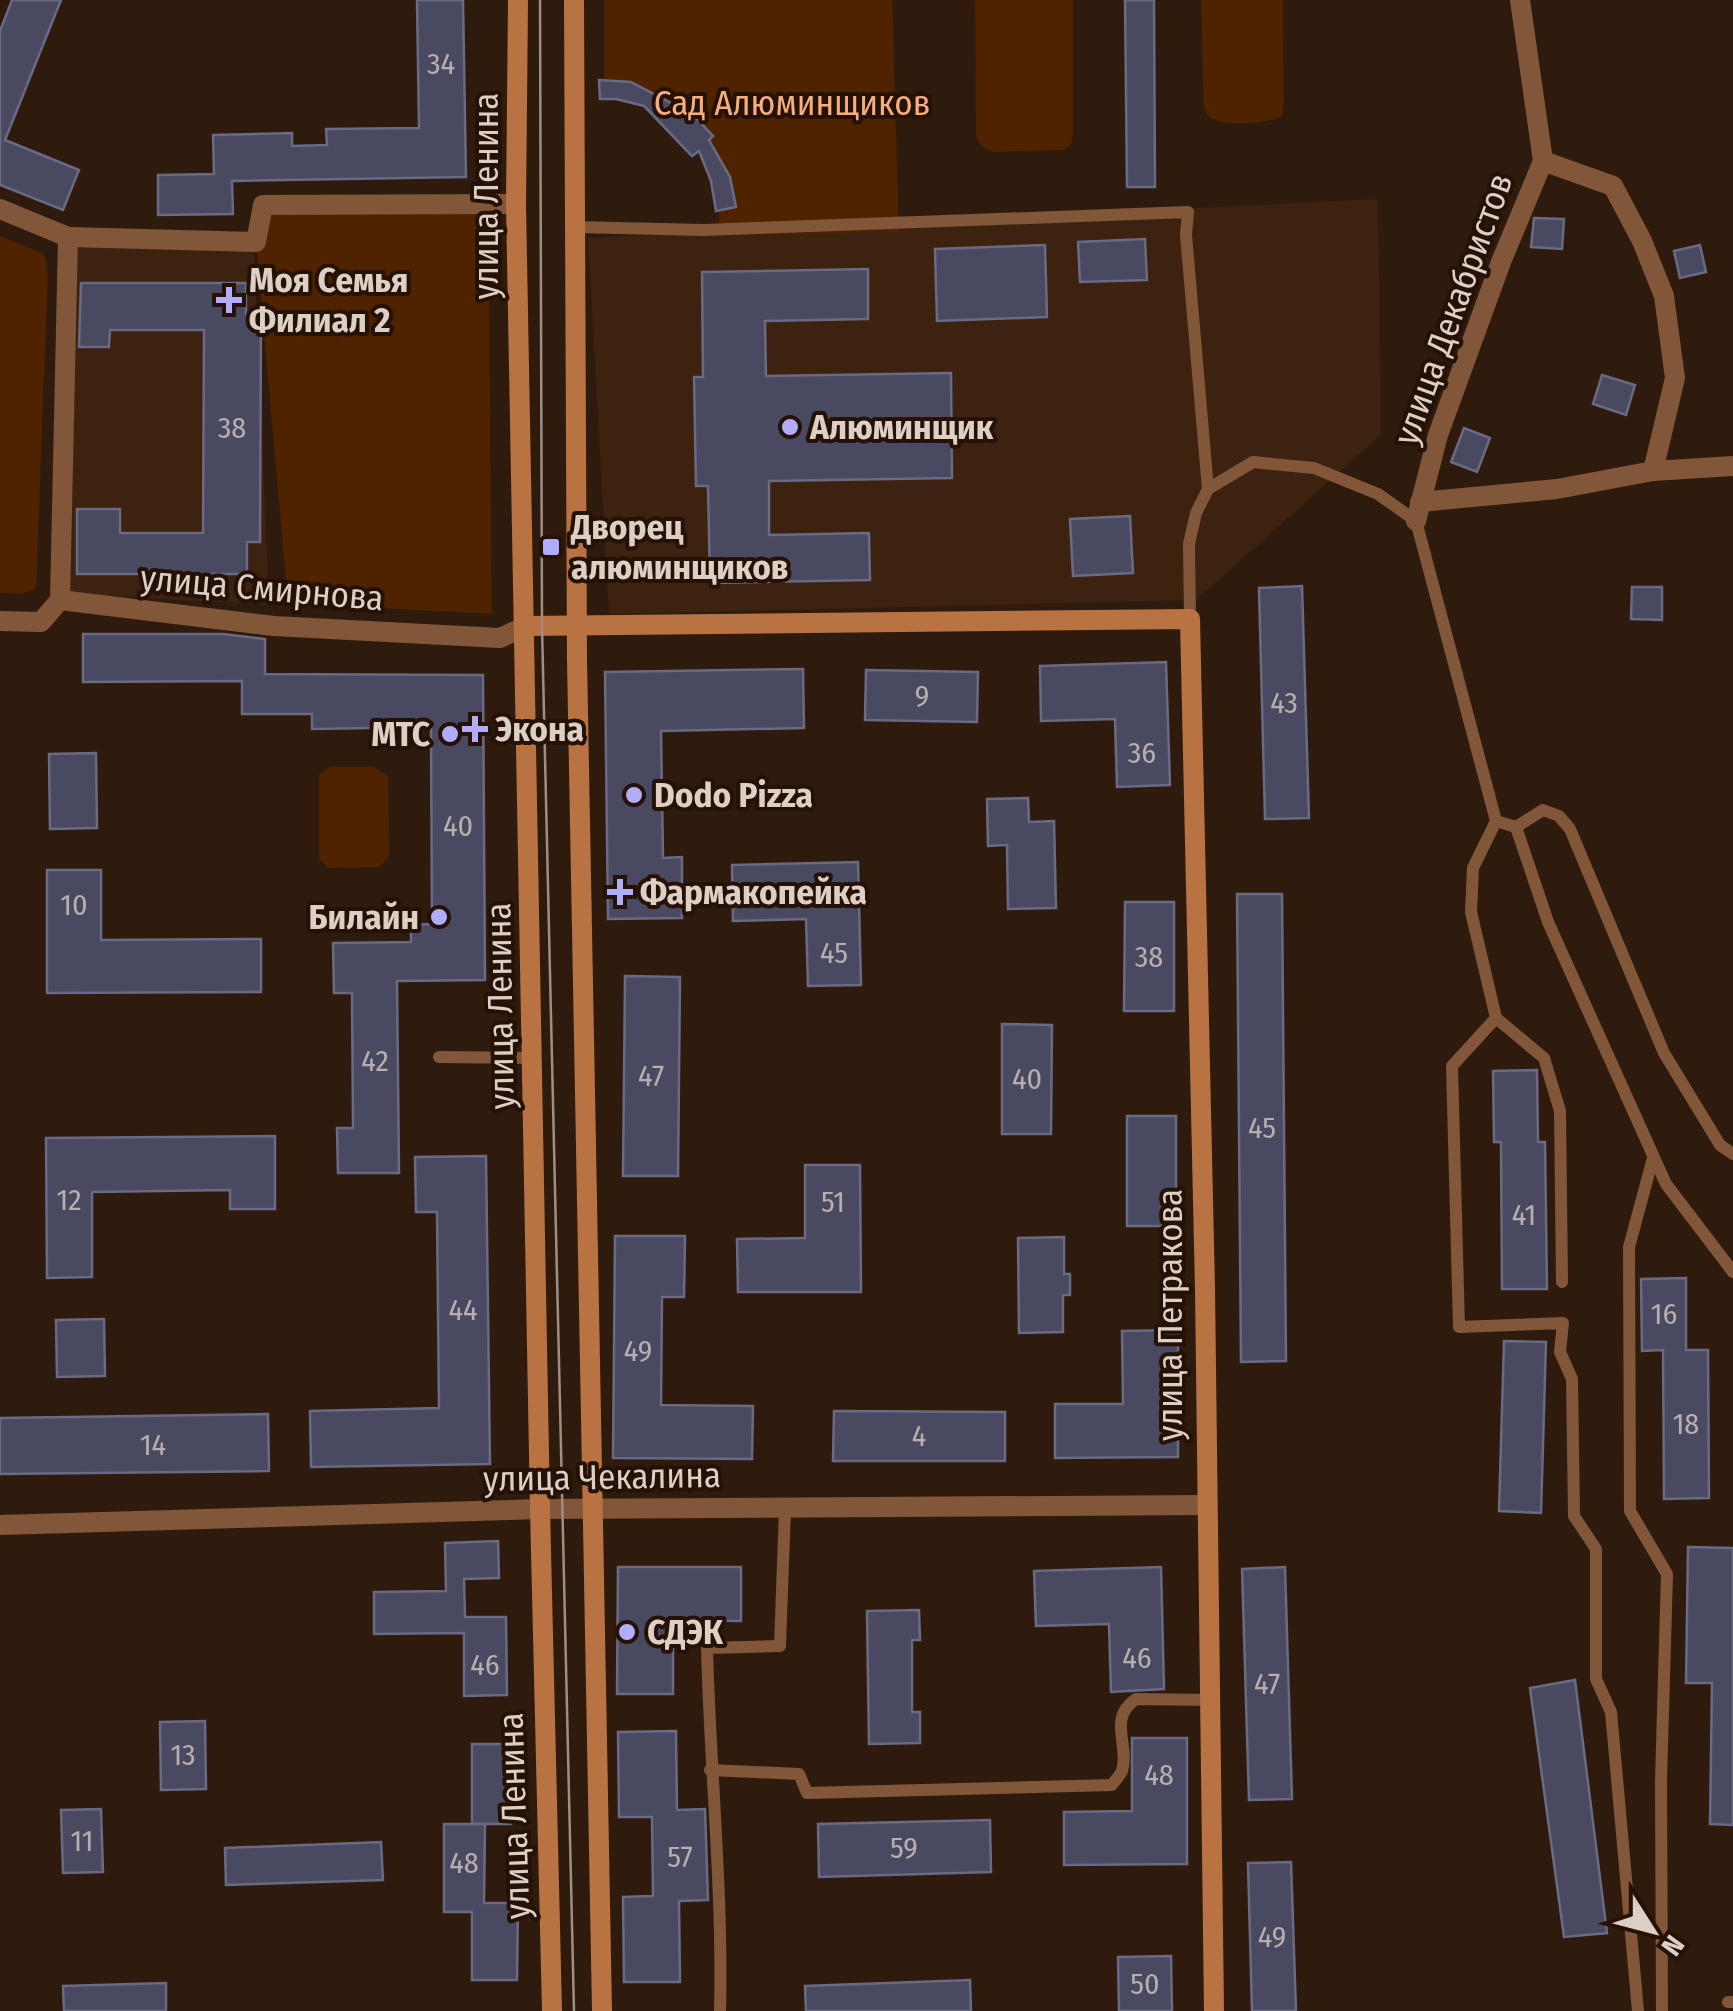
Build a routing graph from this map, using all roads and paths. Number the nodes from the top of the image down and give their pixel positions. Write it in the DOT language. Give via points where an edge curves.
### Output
graph roads {
  1 [pos="518,0"];
  2 [pos="574,0"];
  3 [pos="1520,0"];
  4 [pos="1543,160"];
  5 [pos="516,204"];
  6 [pos="0,209"];
  7 [pos="575,227"];
  8 [pos="68,237"];
  9 [pos="1733,466"];
  10 [pos="1653,471"];
  11 [pos="1208,489"];
  12 [pos="1418,512"];
  13 [pos="60,600"];
  14 [pos="1190,619"];
  15 [pos="0,621"];
  16 [pos="526,626"];
  17 [pos="577,628"];
  18 [pos="1496,821"];
  19 [pos="1516,827"];
  20 [pos="1496,1018"];
  21 [pos="439,1058"];
  22 [pos="534,1058"];
  23 [pos="1733,1154"];
  24 [pos="1654,1158"];
  25 [pos="1733,1272"];
  26 [pos="1562,1282"];
  27 [pos="1205,1505"];
  28 [pos="785,1508"];
  29 [pos="592,1509"];
  30 [pos="540,1510"];
  31 [pos="0,1525"];
  32 [pos="1210,1700"];
  33 [pos="710,1770"];
  34 [pos="552,2011"];
  35 [pos="602,2011"];
  36 [pos="720,2011"];
  37 [pos="1214,2011"];
  38 [pos="1638,2011"];
  39 [pos="1662,2011"];
  1 -- 5 [label="main road, улица Ленина"];
  2 -- 7 [label="main road"];
  3 -- 4 [label="street, улица Декабристов"];
  4 -- 10 [label="street" via="1612,186 1664,296 1675,378"];
  4 -- 12 [label="street, улица Декабристов" via="1444,418"];
  5 -- 8 [label="street" via="263,205 256,242"];
  5 -- 16 [label="main road, улица Ленина"];
  6 -- 8 [label="street"];
  7 -- 11 [label="lane" via="704,230 1188,212"];
  7 -- 17 [label="main road"];
  8 -- 13 [label="street"];
  9 -- 10 [label="street"];
  10 -- 12 [label="street"];
  11 -- 12 [label="lane" via="1253,462 1314,468"];
  11 -- 14 [label="lane" via="1188,544"];
  12 -- 18 [label="lane"];
  13 -- 15 [label="street" via="42,622"];
  13 -- 16 [label="street, улица Смирнова" via="274,626 500,638"];
  14 -- 17 [label="main road"];
  14 -- 27 [label="main road, улица Петракова"];
  16 -- 17 [label="main road"];
  16 -- 22 [label="main road, улица Ленина"];
  17 -- 29 [label="main road"];
  18 -- 19 [label="lane"];
  18 -- 20 [label="lane" via="1473,868 1471,912"];
  19 -- 23 [label="lane" via="1543,810 1570,829 1664,1053 1720,1145"];
  19 -- 24 [label="lane" via="1548,922"];
  20 -- 26 [label="lane" via="1544,1058 1560,1111"];
  20 -- 38 [label="lane" via="1452,1066 1460,1327 1562,1323 1560,1352 1572,1380 1574,1516 1596,1550 1596,1679 1611,1712"];
  21 -- 22 [label="lane"];
  22 -- 30 [label="main road, улица Ленина"];
  24 -- 25 [label="lane"];
  24 -- 39 [label="lane" via="1629,1248 1630,1511 1668,1574"];
  27 -- 28 [label="street, улица Чекалина"];
  27 -- 32 [label="main road, улица Петракова"];
  28 -- 29 [label="street, улица Чекалина"];
  28 -- 33 [label="lane" via="780,1646 707,1648"];
  29 -- 30 [label="street, улица Чекалина"];
  29 -- 35 [label="main road"];
  30 -- 31 [label="street, улица Чекалина"];
  30 -- 34 [label="main road, улица Ленина"];
  32 -- 33 [label="lane" via="1136,1699 1127,1705 1120,1718 1122,1771 1112,1785 807,1793 799,1774"];
  32 -- 37 [label="main road, улица Петракова"];
  33 -- 36 [label="lane" via="722,1929"];
}
